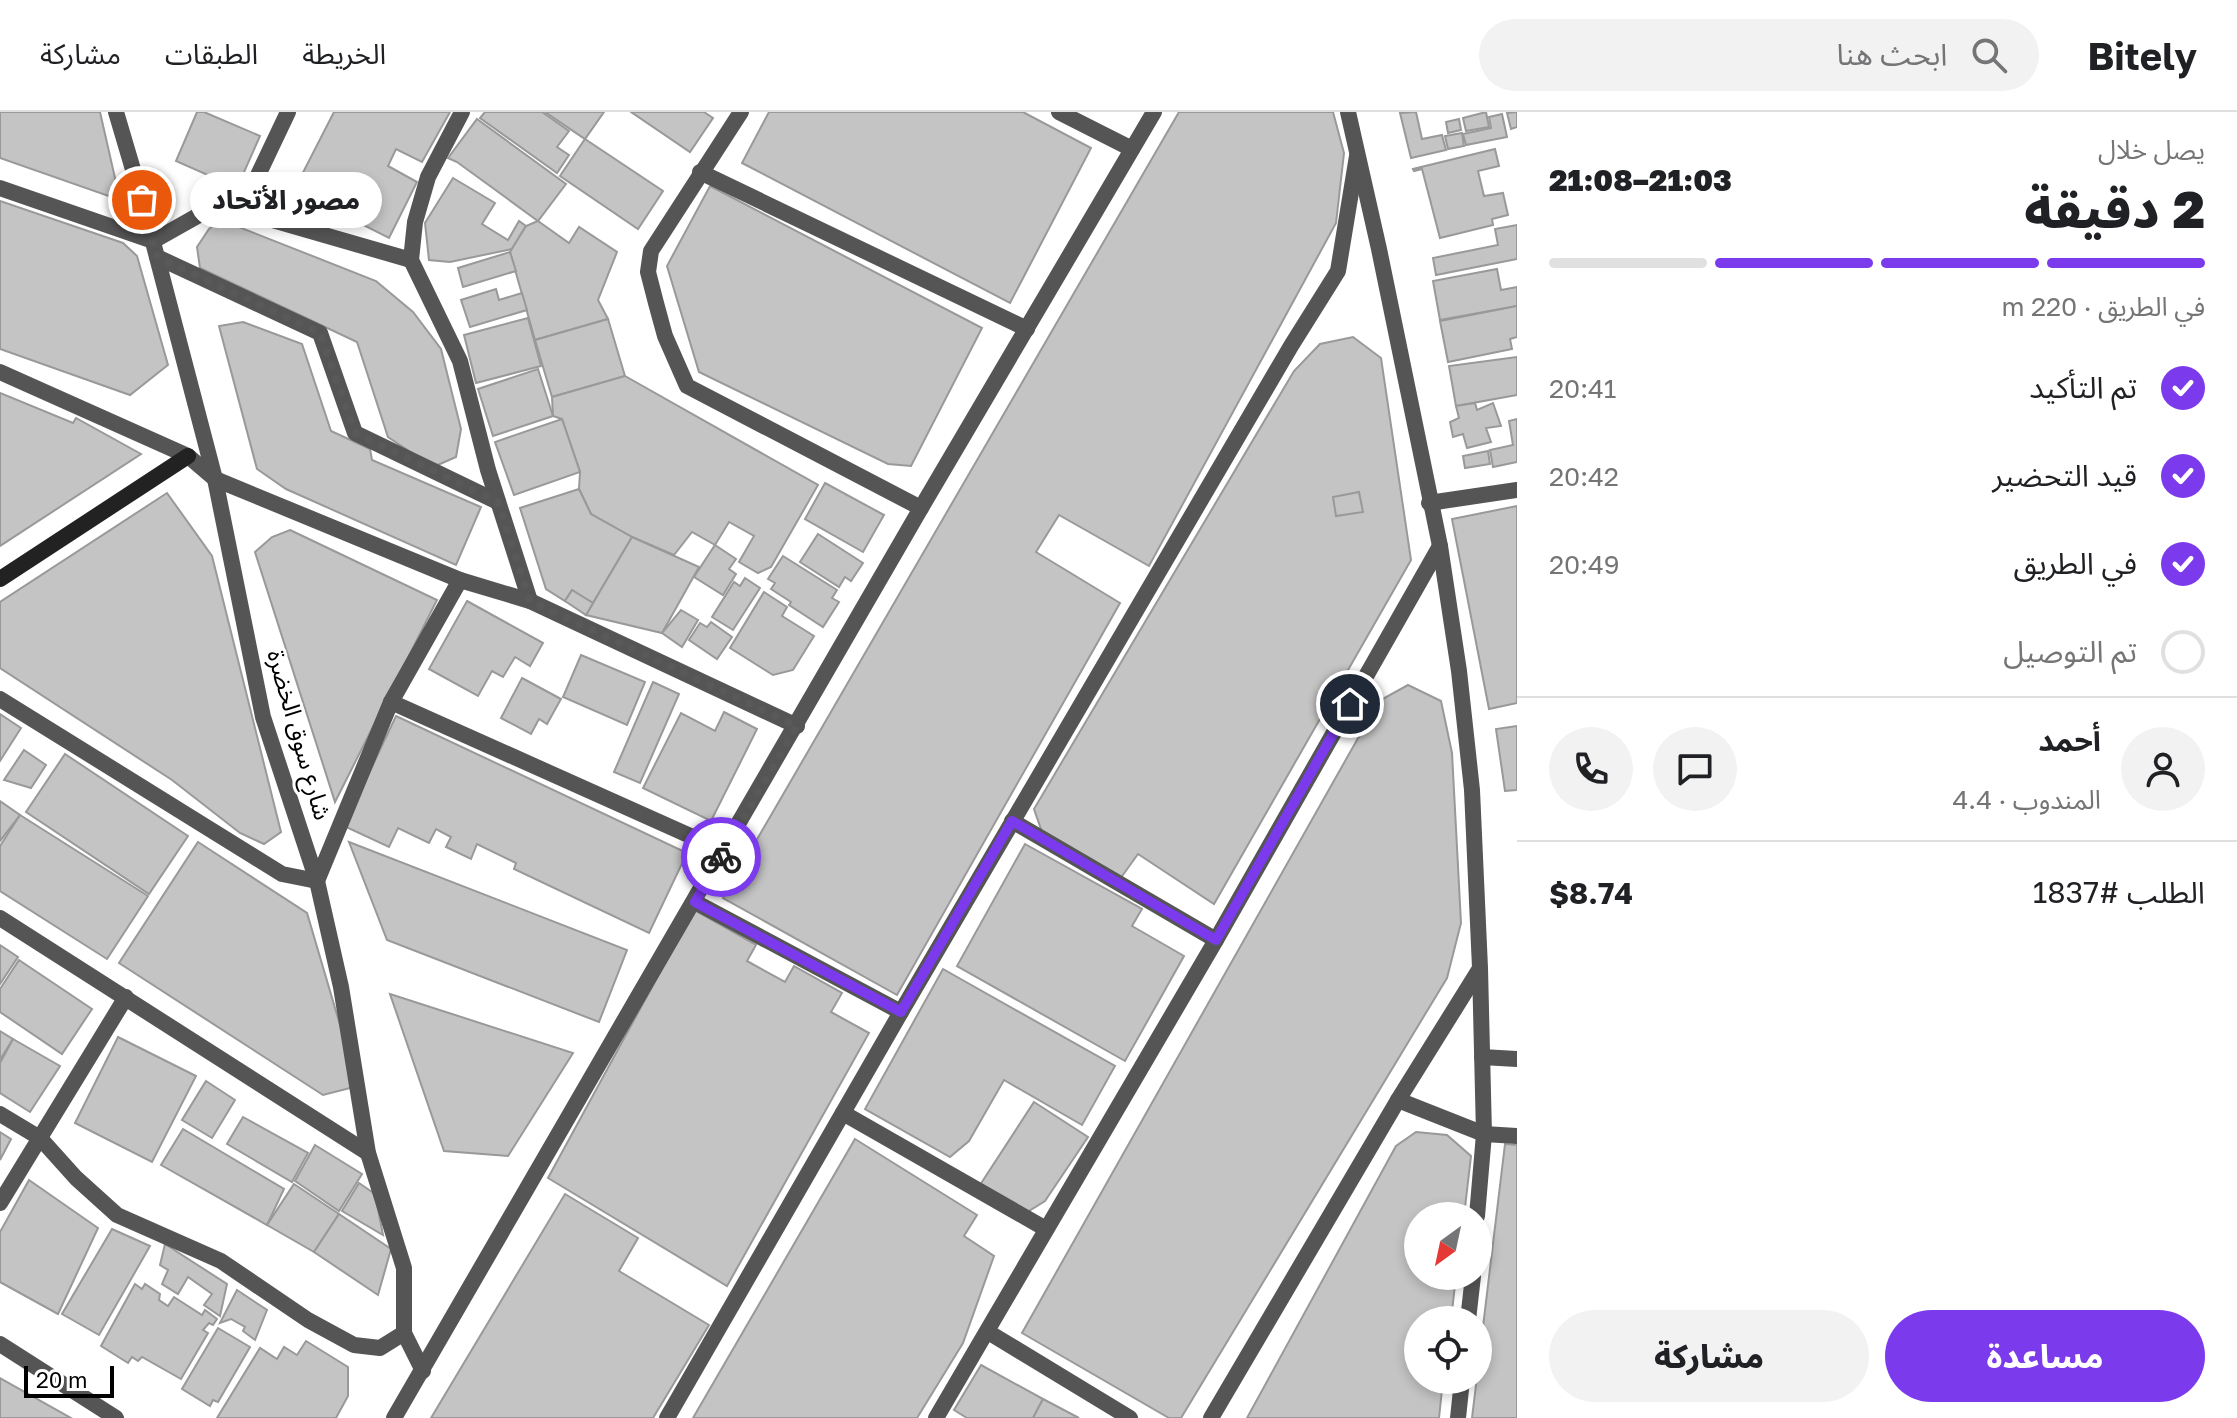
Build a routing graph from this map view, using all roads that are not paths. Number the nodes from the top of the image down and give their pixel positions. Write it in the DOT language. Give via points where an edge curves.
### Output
graph roads {
  1 [pos="116,112"];
  2 [pos="288,112"];
  3 [pos="462,112"];
  4 [pos="741,112"];
  5 [pos="1059,112"];
  6 [pos="1154,112"];
  7 [pos="1348,112"];
  8 [pos="1132,149"];
  9 [pos="1357,156"];
  10 [pos="700,172"];
  11 [pos="0,188"];
  12 [pos="241,211"];
  13 [pos="155,249"];
  14 [pos="411,260"];
  15 [pos="1027,329"];
  16 [pos="0,372"];
  17 [pos="188,456"];
  18 [pos="215,479"];
  19 [pos="1517,490"];
  20 [pos="498,502"];
  21 [pos="1429,503"];
  22 [pos="921,508"];
  23 [pos="1440,546"];
  24 [pos="0,579"];
  25 [pos="460,580"];
  26 [pos="530,601"];
  27 [pos="0,699"];
  28 [pos="391,702"];
  29 [pos="797,726"];
  30 [pos="1012,821"];
  31 [pos="724,851"];
  32 [pos="317,881"];
  33 [pos="695,902"];
  34 [pos="0,918"];
  35 [pos="1216,940"];
  36 [pos="1480,968"];
  37 [pos="126,997"];
  38 [pos="901,1012"];
  39 [pos="1482,1057"];
  40 [pos="1517,1059"];
  41 [pos="1398,1100"];
  42 [pos="843,1113"];
  43 [pos="0,1114"];
  44 [pos="1484,1134"];
  45 [pos="1517,1136"];
  46 [pos="40,1138"];
  47 [pos="368,1153"];
  48 [pos="1478,1202"];
  49 [pos="0,1203"];
  50 [pos="1046,1229"];
  51 [pos="988,1332"];
  52 [pos="404,1333"];
  53 [pos="0,1344"];
  54 [pos="423,1371"];
  55 [pos="1461,1394"];
  56 [pos="116,1418"];
  57 [pos="394,1418"];
  58 [pos="667,1418"];
  59 [pos="936,1418"];
  60 [pos="1130,1418"];
  61 [pos="1211,1418"];
  62 [pos="1458,1418"];
  1 -- 13 [label="street, شارع سوق الخضرة"];
  2 -- 12 [label="street"];
  3 -- 14 [label="street" via="428,177"];
  4 -- 10 [label="street"];
  5 -- 8 [label="street"];
  6 -- 8 [label="street"];
  7 -- 9 [label="street"];
  8 -- 15 [label="street"];
  9 -- 21 [label="street"];
  9 -- 30 [label="street" via="1338,271"];
  10 -- 15 [label="street"];
  10 -- 22 [label="street" via="651,251 648,272 665,336 687,386"];
  11 -- 13 [label="street"];
  12 -- 13 [label="street" via="208,210"];
  12 -- 14 [label="street"];
  13 -- 18 [label="street, شارع سوق الخضرة"];
  13 -- 20 [label="street" via="320,333 355,433"];
  14 -- 20 [label="street" via="460,361"];
  15 -- 22 [label="street"];
  16 -- 17 [label="street"];
  17 -- 18 [label="street"];
  17 -- 24 [label="street"];
  18 -- 25 [label="street"];
  18 -- 32 [label="street, شارع سوق الخضرة" via="263,717"];
  19 -- 21 [label="street"];
  20 -- 26 [label="street"];
  21 -- 23 [label="street"];
  22 -- 29 [label="street"];
  23 -- 35 [label="street"];
  23 -- 36 [label="street" via="1472,790"];
  25 -- 26 [label="street"];
  25 -- 28 [label="street"];
  26 -- 29 [label="street"];
  27 -- 32 [label="street" via="282,874"];
  28 -- 31 [label="street"];
  28 -- 32 [label="street"];
  29 -- 31 [label="street"];
  30 -- 35 [label="street"];
  30 -- 38 [label="street"];
  31 -- 33 [label="street"];
  32 -- 47 [label="street, شارع سوق الخضرة" via="341,987"];
  33 -- 38 [label="street"];
  33 -- 54 [label="street"];
  34 -- 37 [label="street"];
  35 -- 50 [label="street"];
  36 -- 39 [label="street"];
  36 -- 41 [label="street"];
  37 -- 46 [label="street"];
  37 -- 47 [label="street"];
  38 -- 42 [label="street"];
  39 -- 40 [label="street"];
  39 -- 44 [label="street"];
  41 -- 44 [label="street"];
  41 -- 61 [label="street"];
  42 -- 50 [label="street"];
  42 -- 58 [label="street"];
  43 -- 46 [label="street"];
  44 -- 45 [label="street"];
  44 -- 48 [label="street"];
  46 -- 49 [label="street"];
  46 -- 52 [label="street" via="117,1215 221,1261 354,1345 380,1348"];
  47 -- 52 [label="street, شارع سوق الخضرة" via="404,1268"];
  50 -- 51 [label="street"];
  51 -- 59 [label="street"];
  51 -- 60 [label="street"];
  52 -- 54 [label="street, شارع سوق الخضرة"];
  53 -- 56 [label="street"];
  54 -- 57 [label="street"];
  55 -- 62 [label="street"];
}
